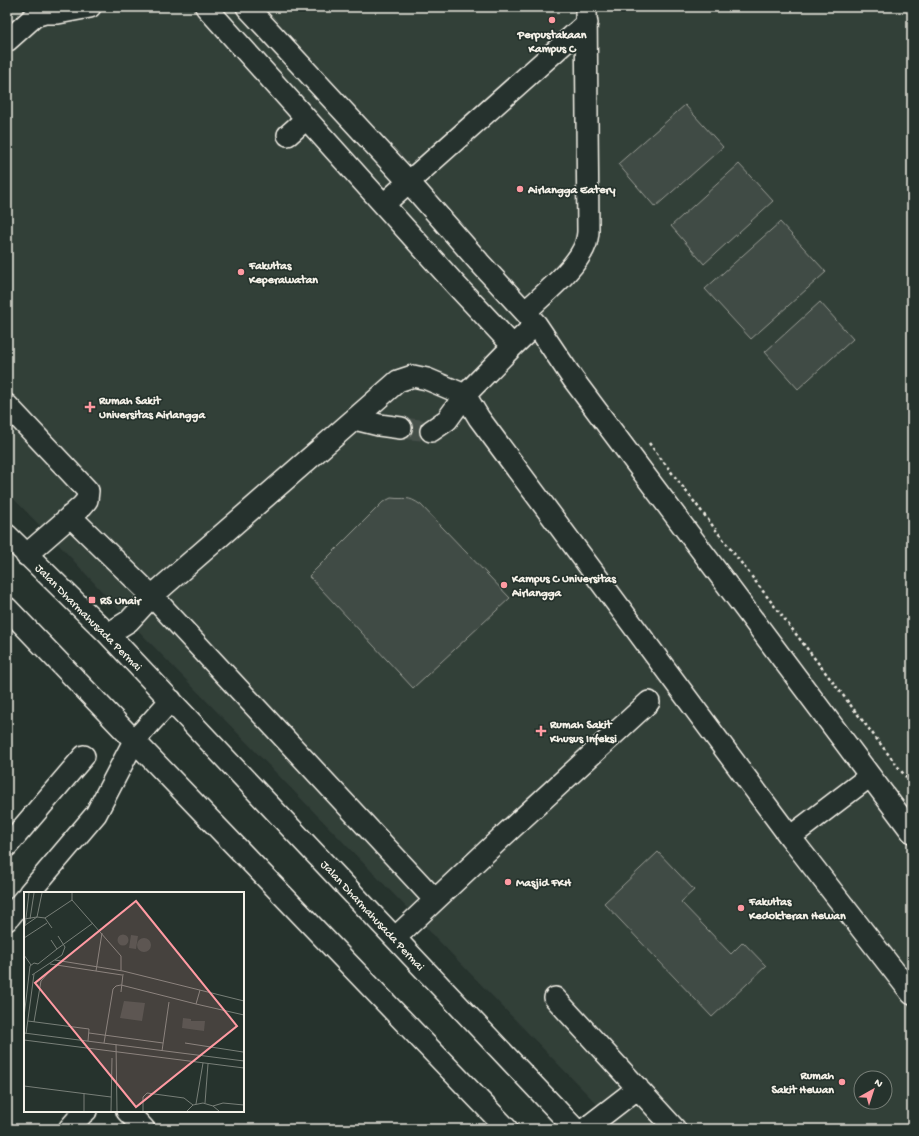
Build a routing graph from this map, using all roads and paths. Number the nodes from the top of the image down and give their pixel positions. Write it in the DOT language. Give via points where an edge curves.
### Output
graph roads {
  1 [pos="90,7"];
  2 [pos="206,7"];
  3 [pos="247,7"];
  4 [pos="586,15"];
  5 [pos="7,41"];
  6 [pos="306,119"];
  7 [pos="288,135"];
  8 [pos="408,181"];
  9 [pos="384,204"];
  10 [pos="479,262"];
  11 [pos="455,284"];
  12 [pos="530,318"];
  13 [pos="513,346"];
  14 [pos="465,395"];
  15 [pos="7,405"];
  16 [pos="355,419"];
  17 [pos="401,428"];
  18 [pos="430,431"];
  19 [pos="647,440"];
  20 [pos="70,516"];
  21 [pos="7,535"];
  22 [pos="26,555"];
  23 [pos="152,596"];
  24 [pos="7,608"];
  25 [pos="108,634"];
  26 [pos="171,700"];
  27 [pos="649,702"];
  28 [pos="134,741"];
  29 [pos="84,756"];
  30 [pos="870,776"];
  31 [pos="912,785"];
  32 [pos="912,832"];
  33 [pos="790,837"];
  34 [pos="7,846"];
  35 [pos="30,892"];
  36 [pos="24,899"];
  37 [pos="435,900"];
  38 [pos="7,920"];
  39 [pos="395,938"];
  40 [pos="912,994"];
  41 [pos="555,998"];
  42 [pos="638,1088"];
  43 [pos="84,1112"];
  44 [pos="128,1112"];
  45 [pos="69,1129"];
  46 [pos="144,1129"];
  47 [pos="507,1129"];
  48 [pos="575,1129"];
  49 [pos="585,1129"];
  50 [pos="675,1129"];
  1 -- 5 [label="street" via="35,16"];
  2 -- 6 [label="street"];
  3 -- 8 [label="street"];
  4 -- 8 [label="street"];
  4 -- 12 [label="street" via="586,244 578,259"];
  6 -- 7 [label="street"];
  6 -- 9 [label="street"];
  8 -- 9 [label="street"];
  8 -- 10 [label="street"];
  9 -- 11 [label="street"];
  10 -- 11 [label="street"];
  10 -- 12 [label="street"];
  11 -- 13 [label="street"];
  12 -- 13 [label="street"];
  12 -- 30 [label="street"];
  13 -- 14 [label="street"];
  14 -- 16 [label="street" via="413,376 398,381"];
  14 -- 18 [label="street" via="447,420"];
  14 -- 33 [label="street" via="479,418"];
  15 -- 20 [label="street" via="88,491 87,500"];
  16 -- 17 [label="street"];
  16 -- 23 [label="street"];
  19 -- 31 [label="path"];
  20 -- 22 [label="street"];
  20 -- 23 [label="street"];
  21 -- 22 [label="street, Jalan Dharmahusada Permai"];
  22 -- 25 [label="street, Jalan Dharmahusada Permai"];
  23 -- 25 [label="street" via="129,621"];
  23 -- 37 [label="street"];
  24 -- 28 [label="street"];
  25 -- 26 [label="street, Jalan Dharmahusada Permai"];
  26 -- 28 [label="street"];
  26 -- 39 [label="street, Jalan Dharmahusada Permai"];
  27 -- 37 [label="street"];
  28 -- 35 [label="street" via="96,814"];
  28 -- 47 [label="street"];
  29 -- 34 [label="street"];
  30 -- 32 [label="street"];
  30 -- 33 [label="street"];
  33 -- 40 [label="street"];
  36 -- 38 [label="street"];
  37 -- 39 [label="street"];
  39 -- 48 [label="street, Jalan Dharmahusada Permai"];
  41 -- 42 [label="street"];
  42 -- 49 [label="street"];
  42 -- 50 [label="street"];
  43 -- 45 [label="street"];
  44 -- 46 [label="street"];
}
